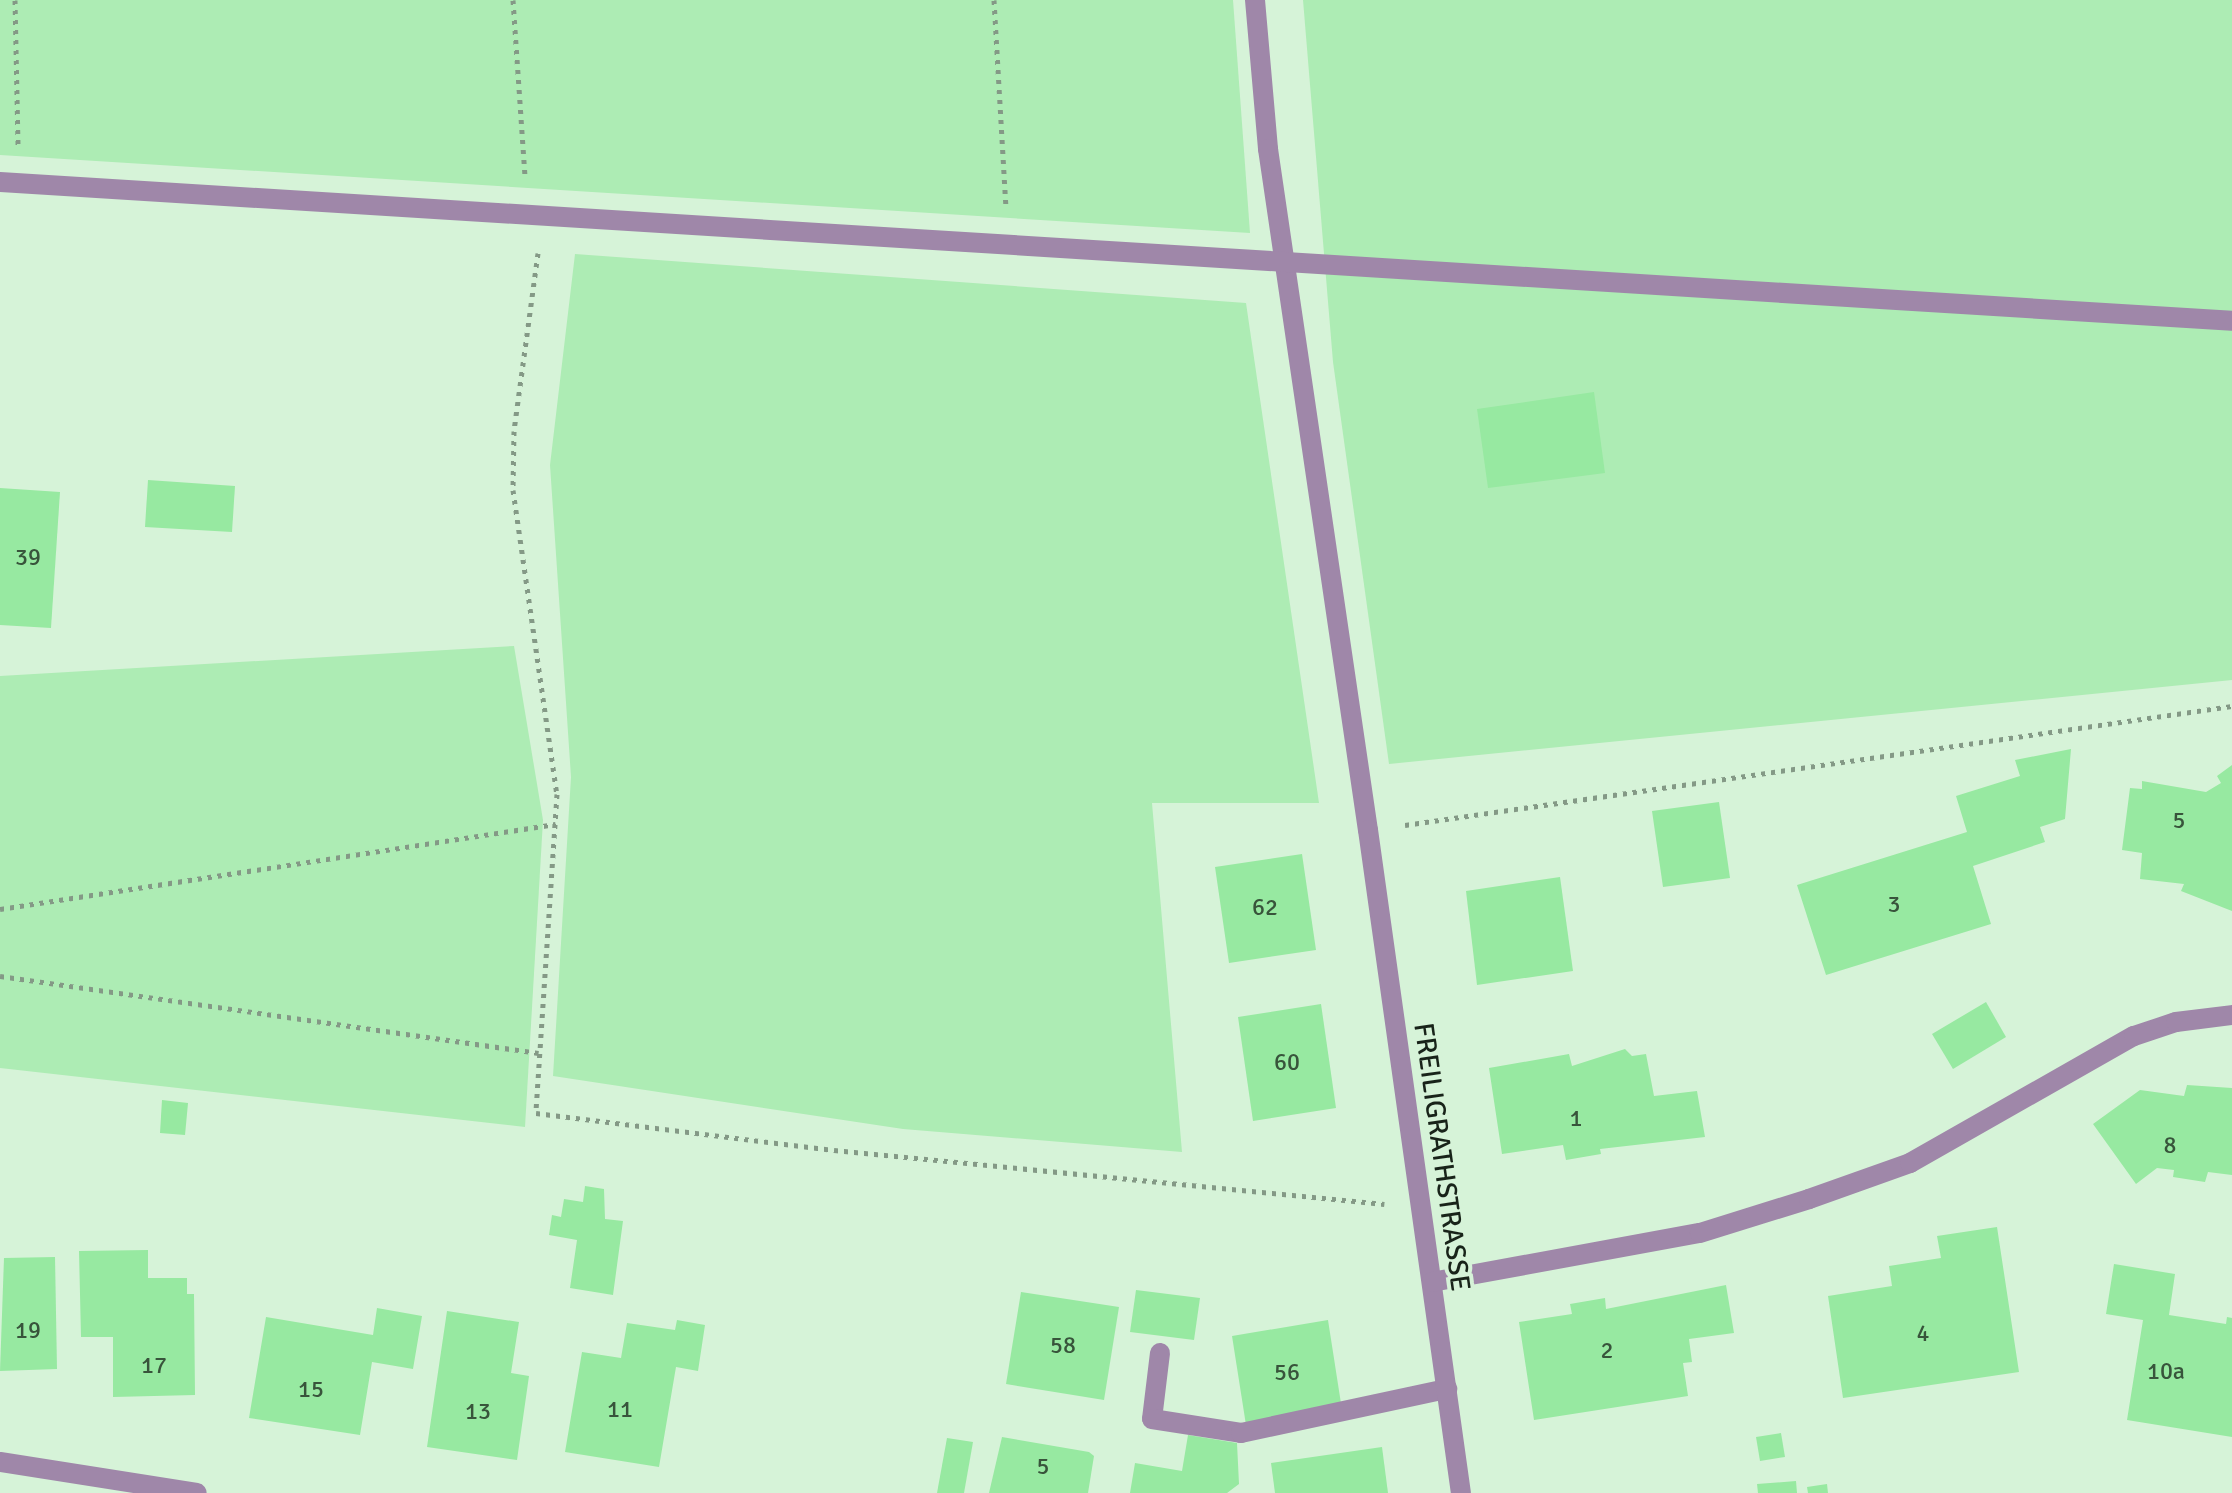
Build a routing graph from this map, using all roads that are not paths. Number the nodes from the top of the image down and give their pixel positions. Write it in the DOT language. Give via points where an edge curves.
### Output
graph roads {
  1 [pos="1255,0"];
  2 [pos="9,182"];
  3 [pos="1285,266"];
  4 [pos="2232,321"];
  5 [pos="2232,1015"];
  6 [pos="1432,1282"];
  7 [pos="1160,1353"];
  8 [pos="1447,1389"];
  9 [pos="0,1462"];
  10 [pos="118,1486"];
  11 [pos="197,1493"];
  12 [pos="1461,1493"];
  1 -- 3 [label="street, FREILIGRATHSTRASSE"];
  2 -- 3 [label="street"];
  3 -- 4 [label="street"];
  3 -- 6 [label="street, FREILIGRATHSTRASSE"];
  5 -- 6 [label="street" via="2176,1022 2134,1036 1910,1163 1809,1199 1700,1233"];
  6 -- 8 [label="street, FREILIGRATHSTRASSE"];
  7 -- 8 [label="street" via="1152,1419 1241,1433"];
  8 -- 12 [label="street, FREILIGRATHSTRASSE"];
  9 -- 10 [label="street"];
  10 -- 11 [label="street"];
}
